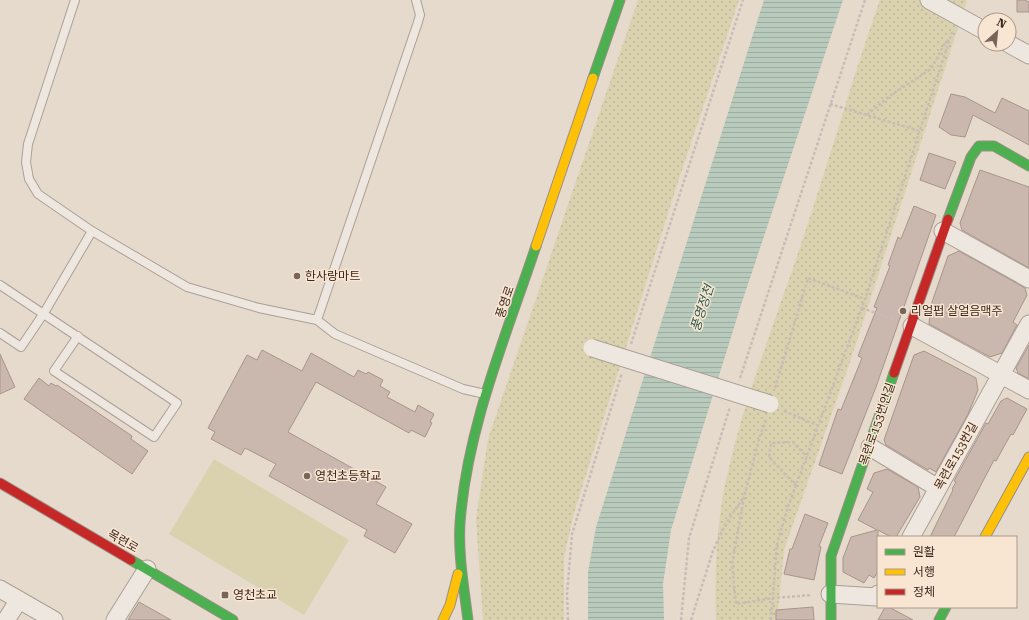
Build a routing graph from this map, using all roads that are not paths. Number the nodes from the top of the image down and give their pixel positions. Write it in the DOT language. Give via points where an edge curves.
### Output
graph roads {
  1 [pos="75,0"];
  2 [pos="416,0"];
  3 [pos="620,0"];
  4 [pos="929,0"];
  5 [pos="977,27"];
  6 [pos="1017,48"];
  7 [pos="1029,55"];
  8 [pos="1029,166"];
  9 [pos="92,231"];
  10 [pos="943,231"];
  11 [pos="1029,279"];
  12 [pos="0,284"];
  13 [pos="44,313"];
  14 [pos="317,320"];
  15 [pos="1029,324"];
  16 [pos="912,326"];
  17 [pos="0,333"];
  18 [pos="78,336"];
  19 [pos="592,348"];
  20 [pos="1002,374"];
  21 [pos="1029,390"];
  22 [pos="486,394"];
  23 [pos="770,404"];
  24 [pos="870,447"];
  25 [pos="1029,457"];
  26 [pos="0,483"];
  27 [pos="938,488"];
  28 [pos="911,536"];
  29 [pos="986,536"];
  30 [pos="461,563"];
  31 [pos="147,569"];
  32 [pos="0,589"];
  33 [pos="830,594"];
  34 [pos="877,597"];
  35 [pos="19,600"];
  36 [pos="945,608"];
  37 [pos="6,620"];
  38 [pos="54,620"];
  39 [pos="116,620"];
  40 [pos="233,620"];
  41 [pos="443,620"];
  42 [pos="468,620"];
  43 [pos="831,620"];
  44 [pos="939,620"];
  1 -- 9 [label="lane" via="28,144 26,162 29,179 38,194"];
  2 -- 14 [label="lane" via="420,15 418,22"];
  3 -- 22 [label="main road, 풍영로"];
  4 -- 5 [label="street"];
  6 -- 7 [label="street"];
  8 -- 10 [label="main road, 목련로153번안길" via="994,146 979,146 971,156"];
  9 -- 13 [label="lane"];
  9 -- 14 [label="lane" via="187,287"];
  10 -- 11 [label="street"];
  10 -- 16 [label="main road, 목련로153번안길"];
  12 -- 13 [label="lane"];
  13 -- 17 [label="lane" via="21,346"];
  13 -- 18 [label="lane"];
  14 -- 22 [label="lane" via="335,334 463,389"];
  15 -- 20 [label="street, 목련로153번길"];
  16 -- 20 [label="street"];
  16 -- 24 [label="main road, 목련로153번안길"];
  18 -- 18 [label="lane" via="177,403 154,437 54,371"];
  19 -- 23 [label="street, bridge"];
  20 -- 21 [label="street"];
  20 -- 27 [label="street, 목련로153번길"];
  22 -- 30 [label="main road, 풍영로" via="467,467 460,524"];
  24 -- 27 [label="street"];
  24 -- 33 [label="main road, 목련로153번안길" via="831,556"];
  25 -- 29 [label="main road"];
  26 -- 31 [label="main road, 목련로"];
  27 -- 28 [label="street, 목련로153번길"];
  30 -- 41 [label="main road" via="450,605"];
  30 -- 42 [label="main road, 풍영로"];
  31 -- 39 [label="street"];
  31 -- 40 [label="main road, 목련로"];
  32 -- 35 [label="street"];
  33 -- 34 [label="street"];
  33 -- 43 [label="main road, 목련로153번안길"];
  35 -- 37 [label="street"];
  35 -- 38 [label="street"];
  36 -- 44 [label="main road"];
}
